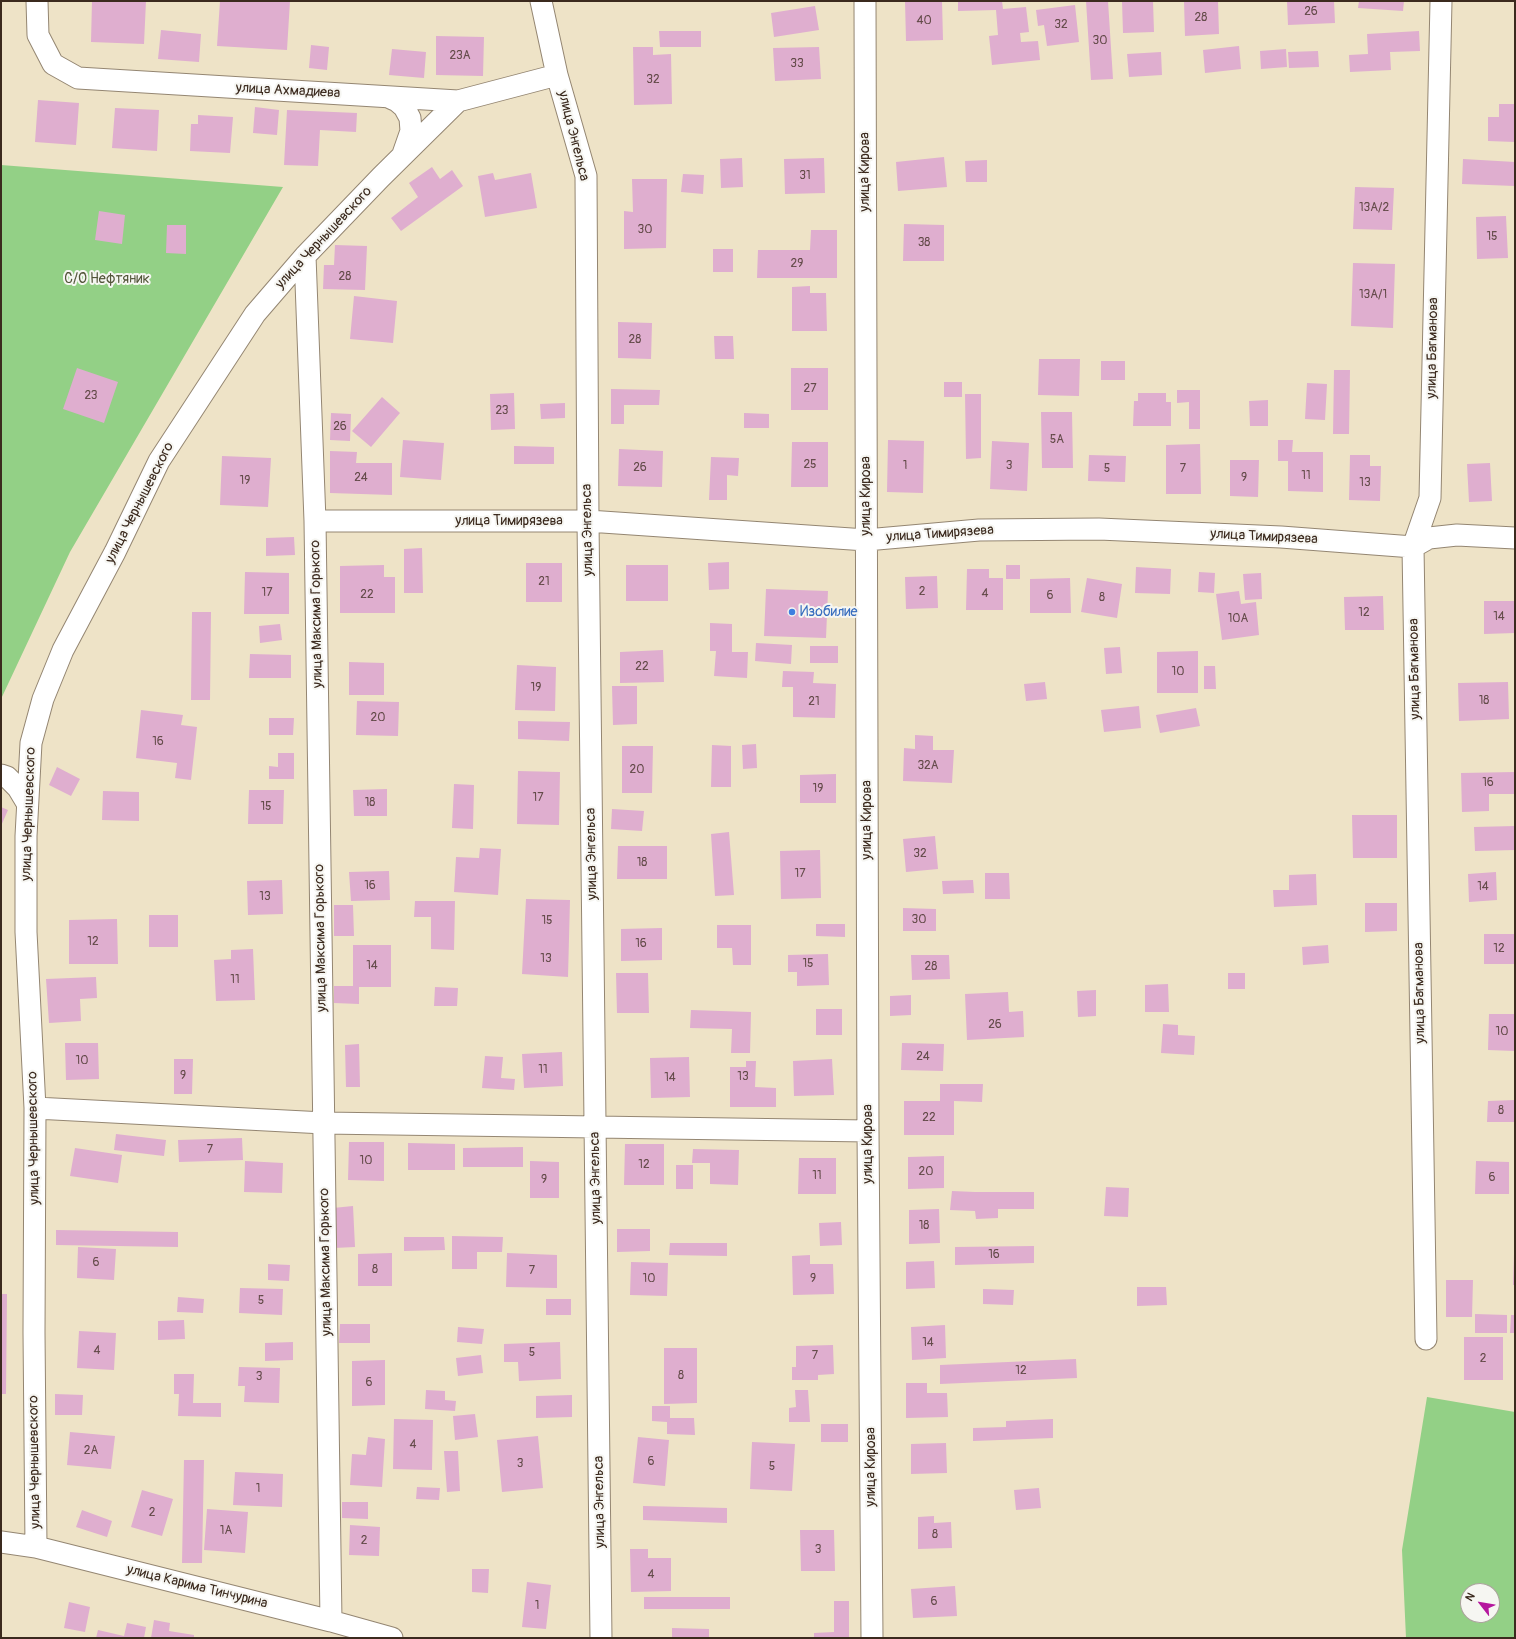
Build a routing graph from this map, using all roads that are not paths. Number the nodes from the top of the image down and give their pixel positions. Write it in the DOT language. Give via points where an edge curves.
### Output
graph roads {
  1 [pos="37,1"];
  2 [pos="541,1"];
  3 [pos="864,1"];
  4 [pos="1441,1"];
  5 [pos="557,74"];
  6 [pos="388,97"];
  7 [pos="458,101"];
  8 [pos="401,158"];
  9 [pos="305,256"];
  10 [pos="315,521"];
  11 [pos="588,521"];
  12 [pos="1515,538"];
  13 [pos="866,540"];
  14 [pos="1413,547"];
  15 [pos="1,775"];
  16 [pos="27,803"];
  17 [pos="35,1108"];
  18 [pos="324,1123"];
  19 [pos="596,1126"];
  20 [pos="868,1131"];
  21 [pos="1426,1339"];
  22 [pos="1,1542"];
  23 [pos="36,1546"];
  24 [pos="331,1621"];
  25 [pos="392,1638"];
  26 [pos="601,1638"];
  27 [pos="872,1638"];
  1 -- 6 [label="street, улица Ахмадиева" via="38,35 53,64 78,78"];
  2 -- 5 [label="street, улица Энгельса"];
  3 -- 13 [label="street, улица Кирова"];
  4 -- 14 [label="street, улица Багманова" via="1430,498"];
  5 -- 7 [label="street, улица Ахмадиева"];
  5 -- 11 [label="street, улица Энгельса" via="586,176"];
  6 -- 7 [label="street, улица Ахмадиева"];
  6 -- 8 [label="street" via="404,107 410,118 411,131"];
  7 -- 8 [label="street, улица Чернышевского"];
  8 -- 9 [label="street, улица Чернышевского"];
  9 -- 10 [label="street, улица Максима Горького"];
  9 -- 16 [label="street, улица Чернышевского" via="255,314 159,461 63,650 43,699 30,744"];
  10 -- 11 [label="street, улица Тимирязева"];
  10 -- 18 [label="street, улица Максима Горького"];
  11 -- 13 [label="street, улица Тимирязева"];
  11 -- 19 [label="street, улица Энгельса"];
  12 -- 14 [label="street" via="1457,535 1430,538"];
  13 -- 14 [label="street, улица Тимирязева" via="979,530 1099,528 1281,537"];
  13 -- 20 [label="street, улица Кирова"];
  14 -- 21 [label="street, улица Багманова"];
  15 -- 16 [label="street" via="7,777 18,788"];
  16 -- 17 [label="street, улица Чернышевского" via="26,932"];
  17 -- 18 [label="street"];
  17 -- 23 [label="street, улица Чернышевского"];
  18 -- 19 [label="street"];
  18 -- 24 [label="street, улица Максима Горького"];
  19 -- 20 [label="street"];
  19 -- 26 [label="street, улица Энгельса"];
  20 -- 27 [label="street, улица Кирова"];
  22 -- 23 [label="street, улица Карима Тинчурина"];
  23 -- 24 [label="street, улица Карима Тинчурина"];
  24 -- 25 [label="street, улица Карима Тинчурина"];
}
